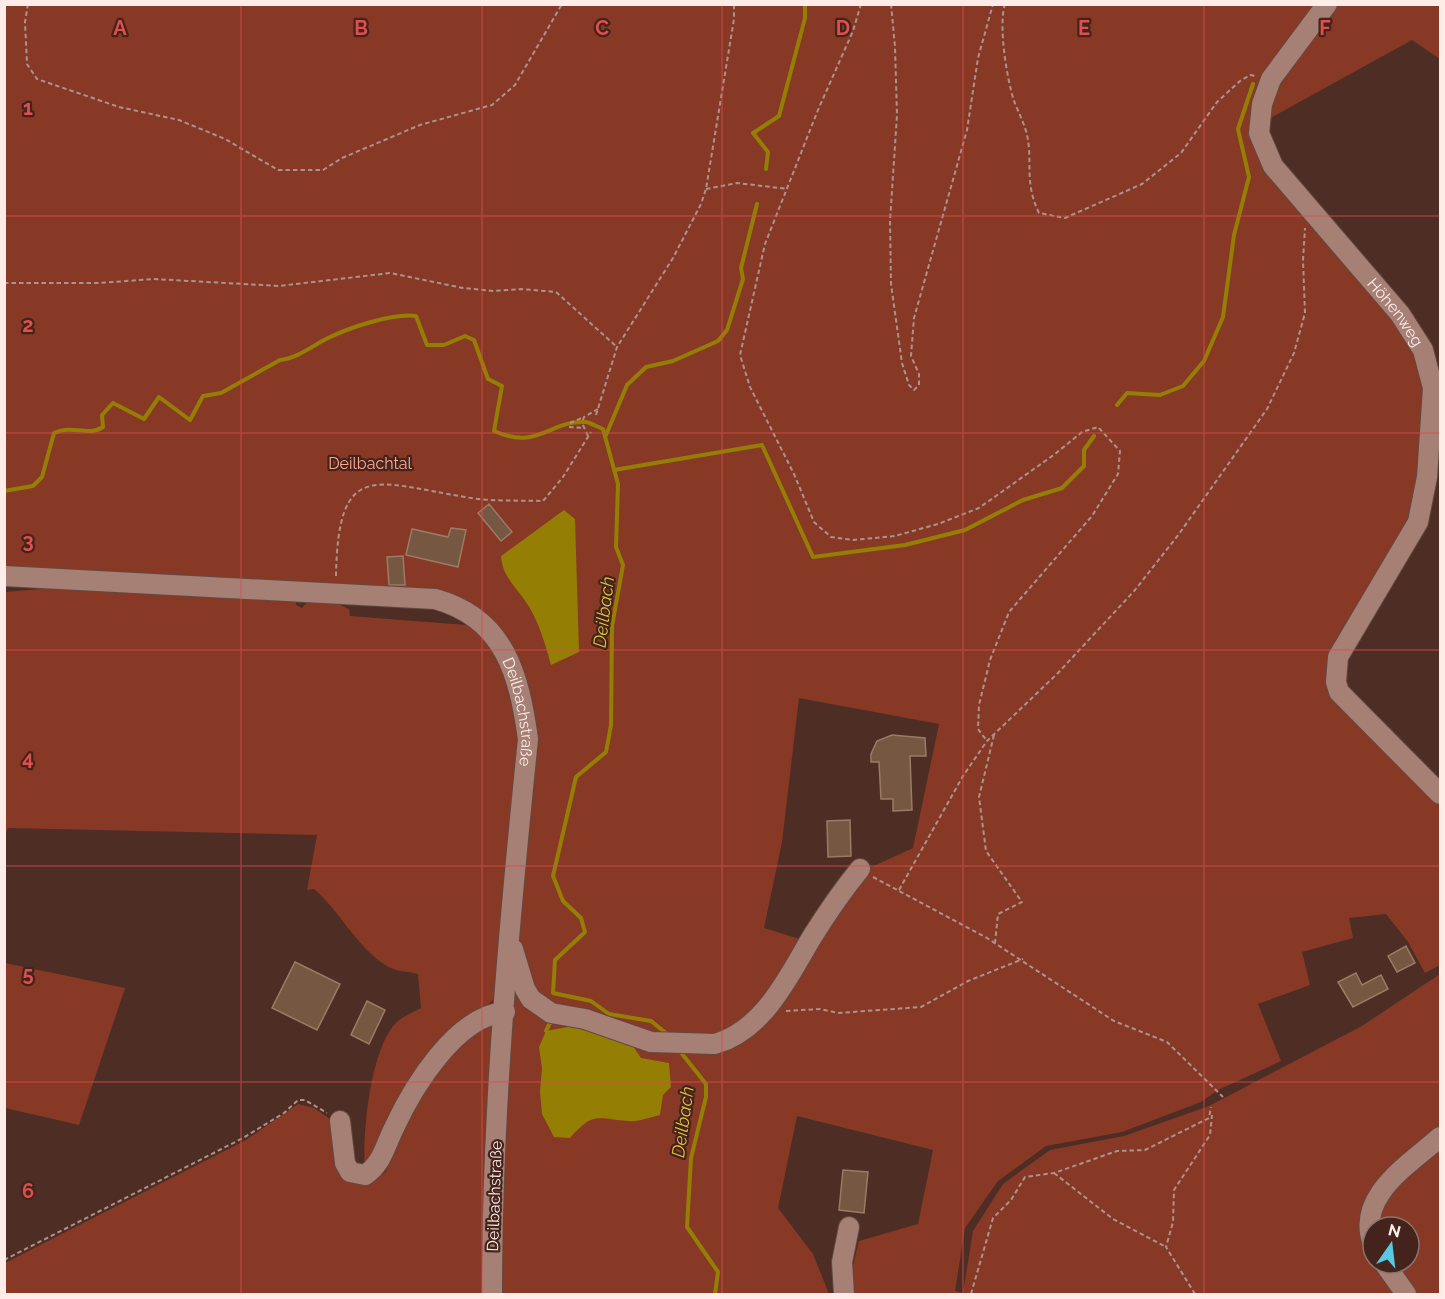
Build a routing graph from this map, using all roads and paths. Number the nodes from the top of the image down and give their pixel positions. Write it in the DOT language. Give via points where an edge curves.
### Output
graph roads {
  1 [pos="28,4"];
  2 [pos="562,4"];
  3 [pos="734,4"];
  4 [pos="861,4"];
  5 [pos="891,4"];
  6 [pos="993,4"];
  7 [pos="1005,4"];
  8 [pos="1327,4"];
  9 [pos="1271,79"];
  10 [pos="706,189"];
  11 [pos="788,189"];
  12 [pos="1305,201"];
  13 [pos="4,283"];
  14 [pos="617,347"];
  15 [pos="598,409"];
  16 [pos="596,415"];
  17 [pos="591,432"];
  18 [pos="588,437"];
  19 [pos="4,576"];
  20 [pos="336,594"];
  21 [pos="994,735"];
  22 [pos="987,741"];
  23 [pos="1440,794"];
  24 [pos="860,869"];
  25 [pos="899,890"];
  26 [pos="510,941"];
  27 [pos="995,943"];
  28 [pos="1023,959"];
  29 [pos="505,1012"];
  30 [pos="762,1013"];
  31 [pos="1223,1097"];
  32 [pos="1211,1107"];
  33 [pos="1212,1112"];
  34 [pos="340,1121"];
  35 [pos="1440,1137"];
  36 [pos="1054,1173"];
  37 [pos="1369,1215"];
  38 [pos="849,1227"];
  39 [pos="1166,1247"];
  40 [pos="4,1260"];
  41 [pos="1393,1275"];
  42 [pos="492,1294"];
  43 [pos="844,1294"];
  44 [pos="971,1294"];
  45 [pos="1195,1294"];
  46 [pos="1406,1294"];
  1 -- 2 [label="path" via="27,64 37,79 119,107 179,120 225,139 278,170 323,171 342,158 420,125 492,105 515,85"];
  3 -- 10 [label="path"];
  4 -- 11 [label="path"];
  5 -- 6 [label="path" via="897,115 890,221 891,284 902,363 914,390 919,385 911,356 914,318 967,130 978,58"];
  7 -- 9 [label="path" via="1002,13 1013,99 1027,133 1030,195 1038,213 1065,218 1142,184 1181,153 1217,102 1240,81 1250,75"];
  8 -- 9 [label="street, Höhenweg"];
  9 -- 12 [label="street, Höhenweg" via="1262,104 1259,133 1273,166"];
  10 -- 11 [label="path" via="737,183"];
  10 -- 14 [label="path" via="673,258"];
  11 -- 22 [label="path" via="765,244 740,355 750,387 814,522 831,537 852,540 895,536 979,508 1082,432 1098,427 1120,451 1118,474 1092,516 1009,612 990,660 979,705 978,729"];
  12 -- 21 [label="path" via="1305,313 1294,353 1267,409 1135,590"];
  12 -- 23 [label="street, Höhenweg" via="1400,314 1423,350 1433,388 1427,477 1418,522 1338,657 1336,682 1347,702"];
  13 -- 14 [label="path" via="154,279 279,286 390,273 463,288 556,292"];
  14 -- 15 [label="path"];
  15 -- 16 [label="path"];
  15 -- 18 [label="path" via="569,425 584,426"];
  17 -- 18 [label="path"];
  18 -- 20 [label="path" via="543,501 468,498 400,484 369,485 351,497 344,508 337,536"];
  19 -- 20 [label="street, Deilbachstraße"];
  20 -- 26 [label="street, Deilbachstraße" via="435,599 457,605 475,615 504,652 522,696 528,739"];
  21 -- 22 [label="path"];
  21 -- 27 [label="path" via="979,797 986,851 1022,902 998,914"];
  22 -- 25 [label="path"];
  24 -- 25 [label="path"];
  24 -- 30 [label="street" via="836,900 789,979"];
  25 -- 27 [label="path"];
  26 -- 29 [label="street, Deilbachstraße"];
  26 -- 30 [label="street" via="525,989 541,1008 585,1018 651,1042 704,1045 725,1041"];
  27 -- 28 [label="path"];
  28 -- 30 [label="path" via="968,981 921,1008"];
  28 -- 31 [label="path" via="1114,1021 1167,1042"];
  29 -- 34 [label="street" via="488,1014 461,1030 415,1089 379,1162 365,1175 350,1172 345,1163"];
  29 -- 42 [label="street, Deilbachstraße" via="492,1188"];
  32 -- 33 [label="path"];
  33 -- 36 [label="path" via="1209,1118 1145,1150 1117,1151"];
  33 -- 39 [label="path" via="1209,1135 1174,1190 1173,1222"];
  34 -- 40 [label="path" via="305,1100 298,1100 243,1138"];
  35 -- 37 [label="street" via="1389,1183 1374,1201"];
  36 -- 39 [label="path" via="1113,1218"];
  36 -- 44 [label="path" via="1025,1177 1011,1200 993,1218"];
  38 -- 43 [label="street" via="842,1262"];
  39 -- 45 [label="path"];
  41 -- 46 [label="street"];
}
